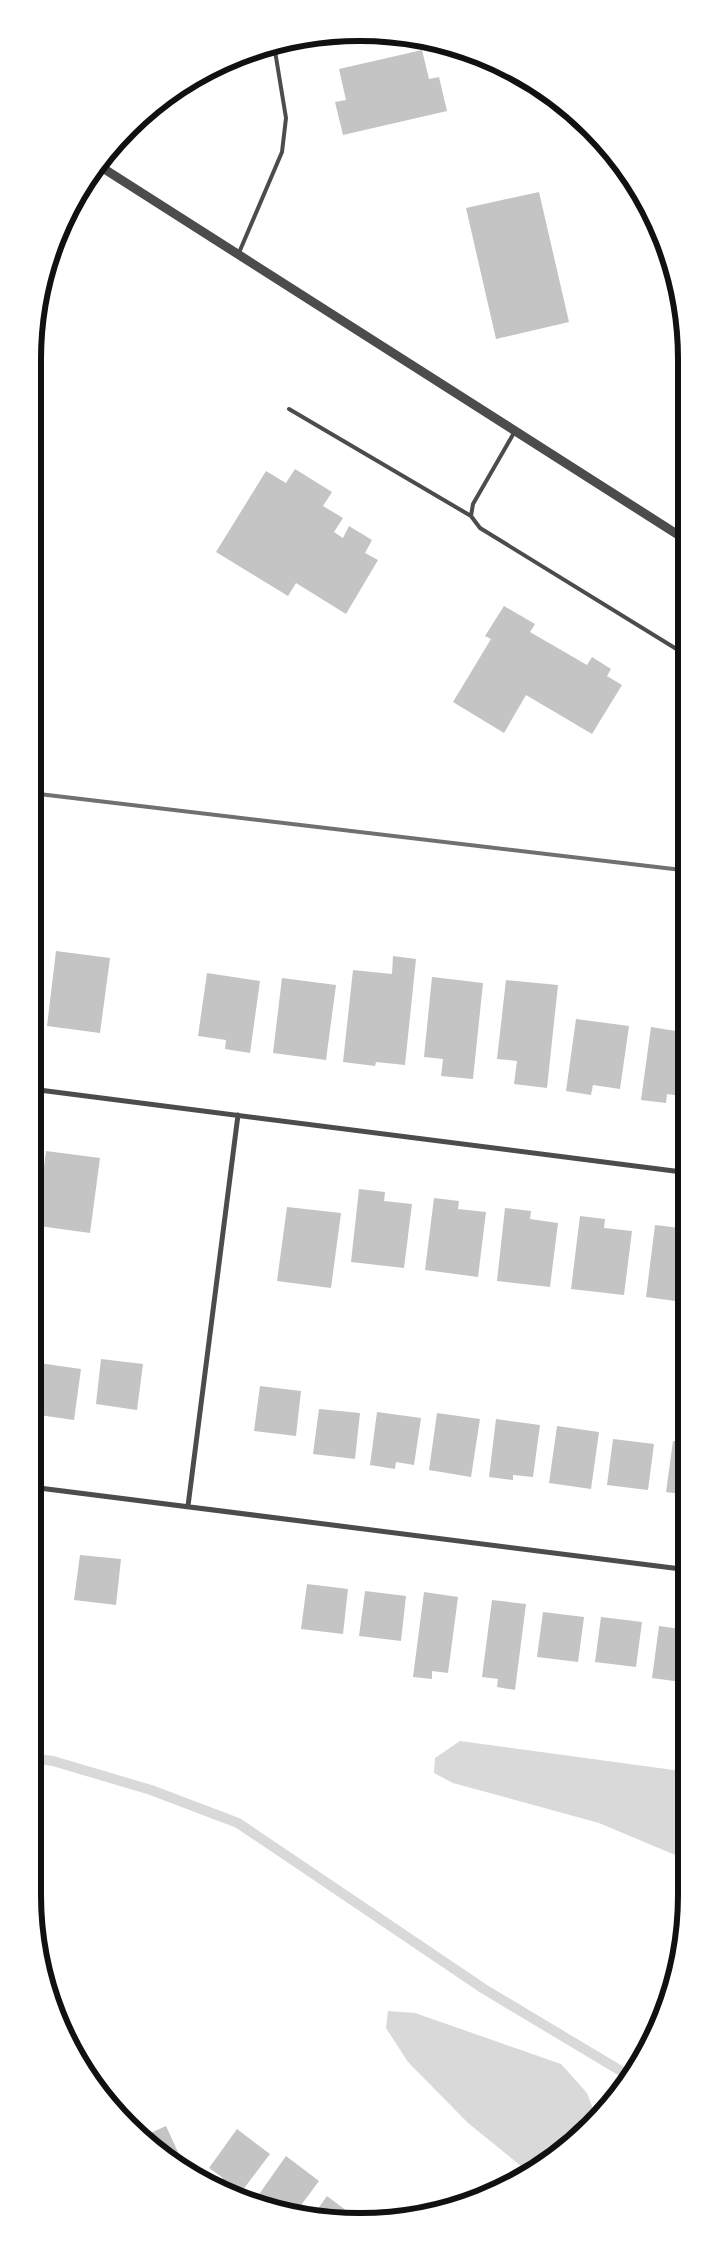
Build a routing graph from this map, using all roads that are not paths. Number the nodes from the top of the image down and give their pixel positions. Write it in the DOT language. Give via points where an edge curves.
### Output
graph roads {
  1 [pos="275,53"];
  2 [pos="105,169"];
  3 [pos="238,255"];
  4 [pos="289,409"];
  5 [pos="515,431"];
  6 [pos="471,516"];
  7 [pos="678,535"];
  8 [pos="678,650"];
  9 [pos="41,1090"];
  10 [pos="238,1115"];
  11 [pos="678,1171"];
  12 [pos="41,1488"];
  13 [pos="188,1506"];
  14 [pos="678,1569"];
  1 -- 3 [label="lane" via="286,118 282,152"];
  2 -- 3 [label="street"];
  3 -- 5 [label="street"];
  4 -- 6 [label="lane"];
  5 -- 6 [label="lane" via="473,504"];
  5 -- 7 [label="street"];
  6 -- 8 [label="lane" via="480,528"];
  9 -- 10 [label="street"];
  10 -- 11 [label="street"];
  10 -- 13 [label="street"];
  12 -- 13 [label="street"];
  13 -- 14 [label="street"];
}
